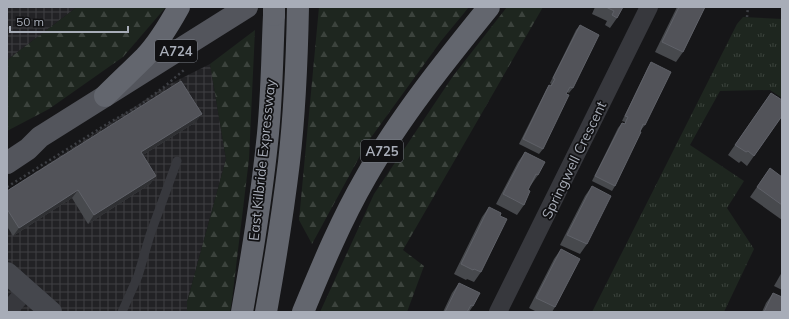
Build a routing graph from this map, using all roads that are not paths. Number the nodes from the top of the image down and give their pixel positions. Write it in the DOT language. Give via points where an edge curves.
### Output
graph roads {
  1 [pos="179,7"];
  2 [pos="247,7"];
  3 [pos="298,7"];
  4 [pos="489,7"];
  5 [pos="650,7"];
  6 [pos="274,11"];
  7 [pos="105,96"];
  8 [pos="40,137"];
  9 [pos="7,145"];
  10 [pos="177,161"];
  11 [pos="7,163"];
  12 [pos="7,273"];
  13 [pos="26,290"];
  14 [pos="7,312"];
  15 [pos="51,312"];
  16 [pos="122,312"];
  17 [pos="242,312"];
  18 [pos="266,312"];
  19 [pos="303,312"];
  20 [pos="498,312"];
  1 -- 7 [label="highway" via="146,56"];
  2 -- 7 [label="main road, A724"];
  3 -- 18 [label="highway, East Kilbride Expressway" via="289,162"];
  4 -- 19 [label="highway, A725" via="428,84 366,176 323,262"];
  5 -- 20 [label="street, Springwell Crescent"];
  6 -- 17 [label="highway, East Kilbride Expressway" via="267,142 254,245"];
  7 -- 8 [label="main road, A724"];
  8 -- 9 [label="main road, A724" via="25,138"];
  8 -- 11 [label="main road, A724"];
  10 -- 16 [label="lane" via="138,276"];
  12 -- 13 [label="street"];
  13 -- 14 [label="street"];
  13 -- 15 [label="street"];
}
